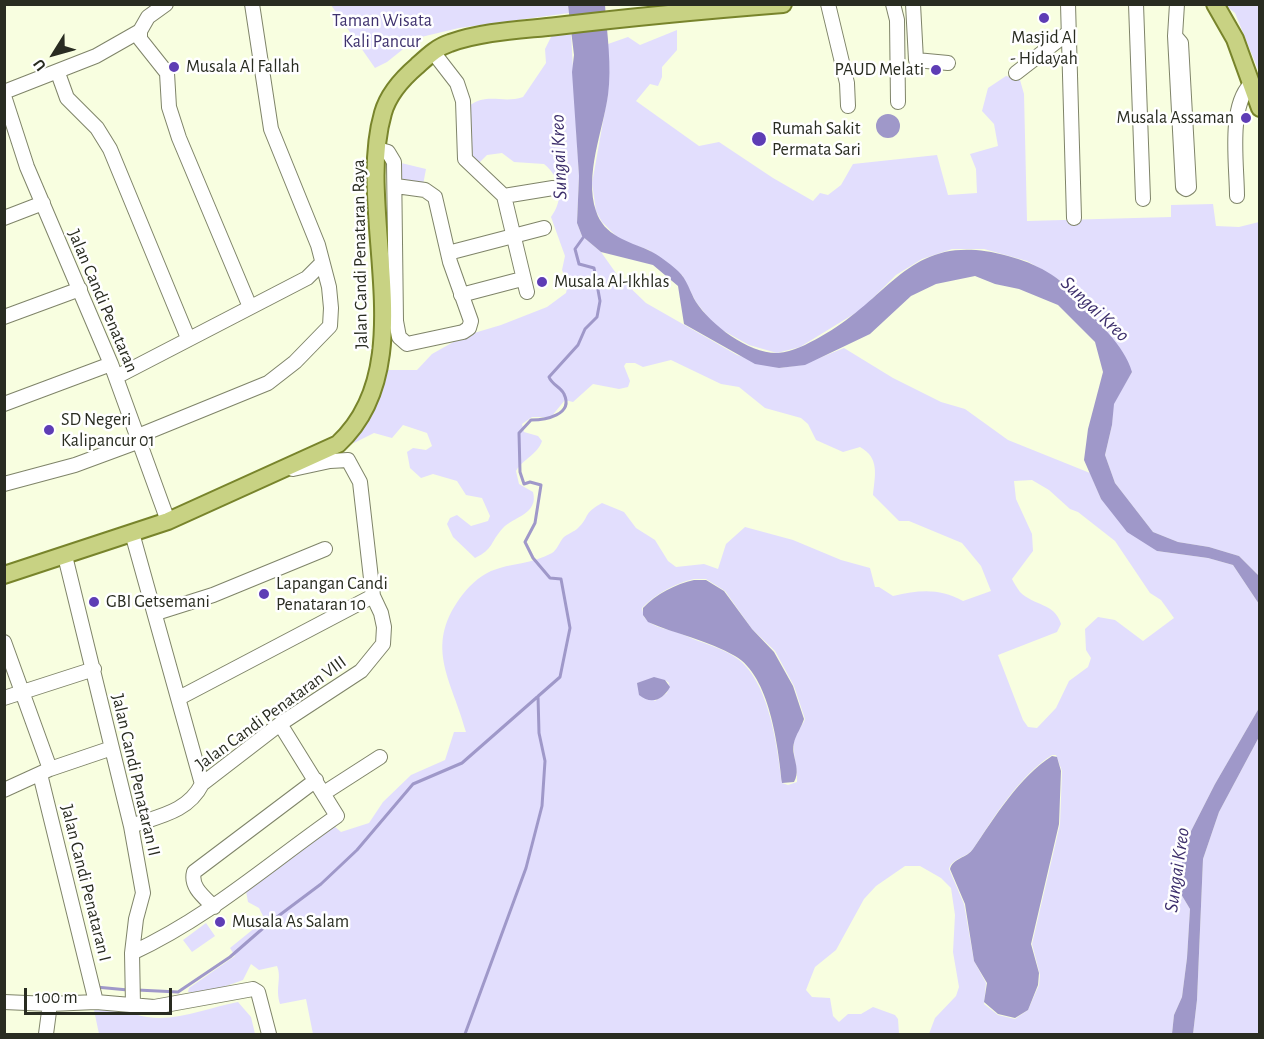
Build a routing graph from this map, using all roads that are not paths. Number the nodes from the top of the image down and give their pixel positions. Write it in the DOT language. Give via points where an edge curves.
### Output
graph roads {
  1 [pos="166,4"];
  2 [pos="252,4"];
  3 [pos="783,4"];
  4 [pos="828,4"];
  5 [pos="893,4"];
  6 [pos="913,4"];
  7 [pos="1068,4"];
  8 [pos="1136,4"];
  9 [pos="1177,4"];
  10 [pos="1215,4"];
  11 [pos="699,8"];
  12 [pos="140,31"];
  13 [pos="1069,32"];
  14 [pos="1175,36"];
  15 [pos="433,52"];
  16 [pos="948,63"];
  17 [pos="55,72"];
  18 [pos="1016,73"];
  19 [pos="1250,85"];
  20 [pos="4,94"];
  21 [pos="898,102"];
  22 [pos="848,106"];
  23 [pos="1260,108"];
  24 [pos="9,125"];
  25 [pos="377,149"];
  26 [pos="396,186"];
  27 [pos="553,188"];
  28 [pos="504,196"];
  29 [pos="1237,196"];
  30 [pos="1143,200"];
  31 [pos="43,203"];
  32 [pos="4,218"];
  33 [pos="1074,218"];
  34 [pos="544,228"];
  35 [pos="511,235"];
  36 [pos="448,253"];
  37 [pos="321,264"];
  38 [pos="80,289"];
  39 [pos="461,295"];
  40 [pos="250,307"];
  41 [pos="4,317"];
  42 [pos="188,338"];
  43 [pos="113,370"];
  44 [pos="4,404"];
  45 [pos="139,439"];
  46 [pos="279,473"];
  47 [pos="4,484"];
  48 [pos="168,521"];
  49 [pos="132,533"];
  50 [pos="325,549"];
  51 [pos="65,556"];
  52 [pos="4,575"];
  53 [pos="373,597"];
  54 [pos="156,613"];
  55 [pos="4,642"];
  56 [pos="94,669"];
  57 [pos="22,692"];
  58 [pos="4,698"];
  59 [pos="179,698"];
  60 [pos="280,724"];
  61 [pos="112,748"];
  62 [pos="380,757"];
  63 [pos="45,771"];
  64 [pos="315,780"];
  65 [pos="202,784"];
  66 [pos="4,790"];
  67 [pos="324,793"];
  68 [pos="131,826"];
  69 [pos="214,908"];
  70 [pos="132,953"];
  71 [pos="94,991"];
  72 [pos="133,995"];
  73 [pos="4,1002"];
  74 [pos="50,1004"];
  75 [pos="46,1035"];
  76 [pos="269,1035"];
  1 -- 12 [label="street, Jalan Candi Penataran" via="148,17"];
  2 -- 37 [label="street" via="271,129 318,245"];
  3 -- 11 [label="main road, Jalan Candi Penataran Raya"];
  4 -- 22 [label="street" via="847,83"];
  5 -- 21 [label="street" via="897,20"];
  6 -- 16 [label="street" via="916,60"];
  7 -- 13 [label="street"];
  8 -- 30 [label="street"];
  9 -- 14 [label="street"];
  10 -- 19 [label="main road" via="1235,39"];
  11 -- 15 [label="main road, Jalan Candi Penataran Raya" via="470,38"];
  12 -- 17 [label="street, Jalan Candi Penataran" via="96,56"];
  12 -- 40 [label="street" via="141,39 167,74 169,107 178,138"];
  13 -- 18 [label="street"];
  13 -- 33 [label="street"];
  14 -- 14 [label="street" via="1181,43 1189,188 1186,189"];
  15 -- 25 [label="main road, Jalan Candi Penataran Raya" via="404,77 392,95 383,111"];
  15 -- 28 [label="street" via="457,83 463,101 465,159"];
  17 -- 20 [label="street, Jalan Candi Penataran"];
  17 -- 42 [label="street" via="67,98 97,128 110,149"];
  19 -- 23 [label="main road"];
  19 -- 29 [label="street" via="1236,122"];
  20 -- 24 [label="street, Jalan Candi Penataran"];
  24 -- 31 [label="street, Jalan Candi Penataran"];
  25 -- 26 [label="street" via="392,156"];
  25 -- 46 [label="main road, Jalan Candi Penataran Raya" via="381,360 354,428 338,444"];
  26 -- 36 [label="street" via="430,191"];
  26 -- 39 [label="street" via="396,321 402,342 469,328 471,321"];
  27 -- 28 [label="street"];
  28 -- 35 [label="street"];
  31 -- 32 [label="street"];
  31 -- 38 [label="street, Jalan Candi Penataran"];
  34 -- 35 [label="street"];
  35 -- 36 [label="street"];
  35 -- 39 [label="street" via="524,285"];
  36 -- 39 [label="street"];
  37 -- 40 [label="street" via="307,278"];
  37 -- 45 [label="street" via="332,308 330,327 295,362 268,383"];
  38 -- 41 [label="street"];
  38 -- 43 [label="street, Jalan Candi Penataran"];
  40 -- 42 [label="street"];
  42 -- 43 [label="street"];
  43 -- 44 [label="street"];
  43 -- 45 [label="street, Jalan Candi Penataran"];
  45 -- 47 [label="street" via="75,465"];
  45 -- 48 [label="street, Jalan Candi Penataran"];
  46 -- 48 [label="main road, Jalan Candi Penataran Raya"];
  46 -- 53 [label="street, Jalan Candi Penataran VIII" via="339,460 348,460 355,468 368,532"];
  48 -- 49 [label="main road, Jalan Candi Penataran Raya"];
  49 -- 51 [label="main road, Jalan Candi Penataran Raya"];
  49 -- 54 [label="street"];
  50 -- 54 [label="street" via="213,595"];
  51 -- 52 [label="main road, Jalan Candi Penataran Raya"];
  51 -- 56 [label="street, Jalan Candi Penataran II"];
  53 -- 59 [label="street"];
  53 -- 60 [label="street, Jalan Candi Penataran VIII" via="384,627 382,644 373,659"];
  54 -- 59 [label="street"];
  55 -- 57 [label="street, Jalan Candi Penataran I"];
  56 -- 57 [label="street"];
  56 -- 61 [label="street, Jalan Candi Penataran II"];
  57 -- 58 [label="street"];
  57 -- 63 [label="street, Jalan Candi Penataran I"];
  59 -- 65 [label="street"];
  60 -- 64 [label="street"];
  60 -- 65 [label="street, Jalan Candi Penataran VIII"];
  61 -- 63 [label="street"];
  61 -- 68 [label="street, Jalan Candi Penataran II"];
  62 -- 67 [label="street"];
  63 -- 66 [label="street"];
  63 -- 71 [label="street, Jalan Candi Penataran I"];
  64 -- 67 [label="street"];
  64 -- 69 [label="street" via="194,872 194,886"];
  65 -- 68 [label="street, Jalan Candi Penataran VIII" via="196,796 181,809"];
  67 -- 69 [label="street" via="337,816"];
  68 -- 70 [label="street, Jalan Candi Penataran II" via="143,893"];
  69 -- 70 [label="street" via="174,934"];
  70 -- 72 [label="street, Jalan Candi Penataran II"];
  71 -- 72 [label="street"];
  71 -- 74 [label="street"];
  72 -- 76 [label="street" via="154,1007 253,989 258,992"];
  73 -- 74 [label="street"];
  74 -- 75 [label="street"];
}
